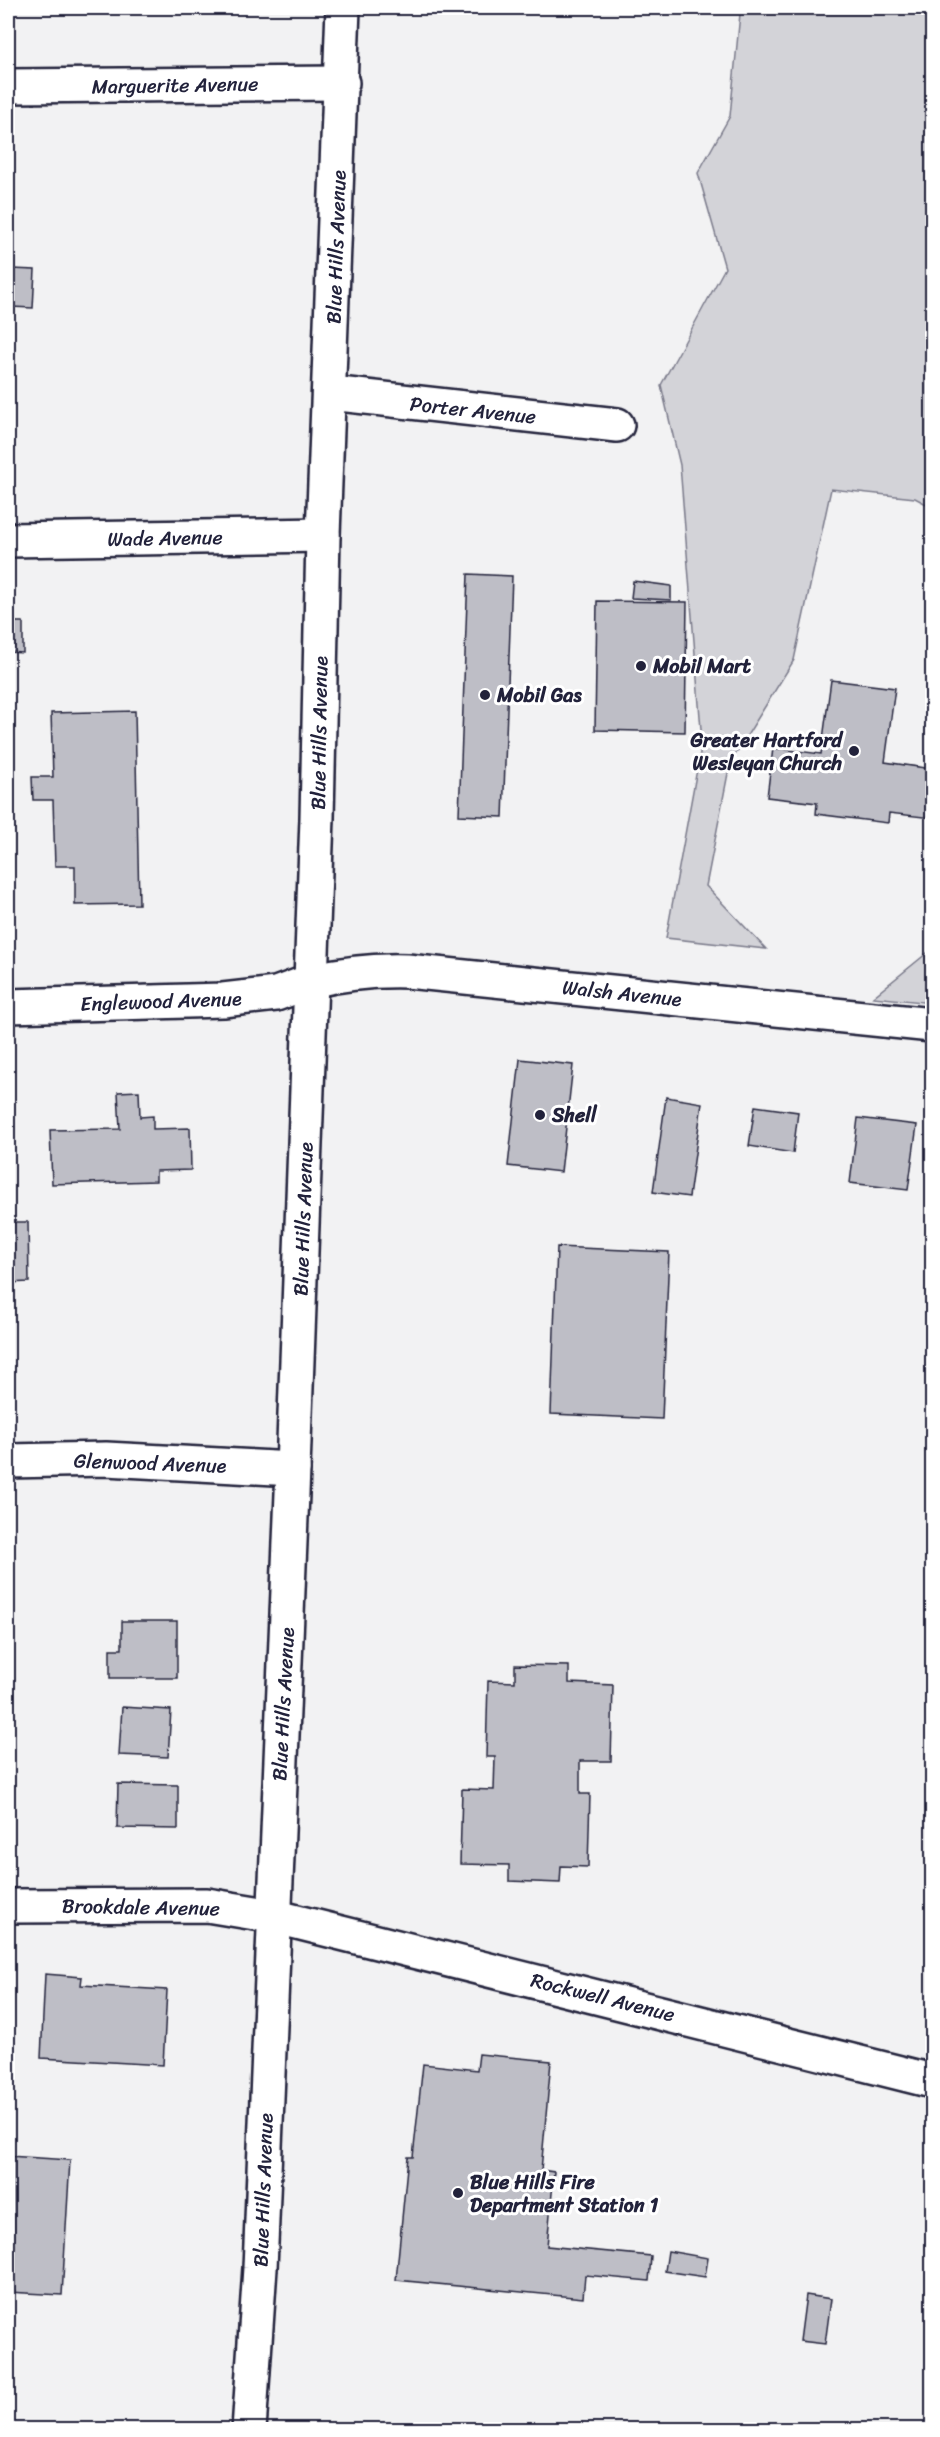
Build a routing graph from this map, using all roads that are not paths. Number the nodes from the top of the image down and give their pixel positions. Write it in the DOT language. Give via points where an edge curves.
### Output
graph roads {
  1 [pos="343,8"];
  2 [pos="342,83"];
  3 [pos="8,86"];
  4 [pos="330,393"];
  5 [pos="617,425"];
  6 [pos="323,536"];
  7 [pos="8,540"];
  8 [pos="311,981"];
  9 [pos="8,1006"];
  10 [pos="933,1025"];
  11 [pos="8,1461"];
  12 [pos="293,1469"];
  13 [pos="8,1906"];
  14 [pos="273,1916"];
  15 [pos="933,2081"];
  16 [pos="249,2430"];
  1 -- 2 [label="street, Blue Hills Avenue"];
  2 -- 3 [label="street, Marguerite Avenue"];
  2 -- 4 [label="street, Blue Hills Avenue"];
  4 -- 5 [label="street, Porter Avenue"];
  4 -- 6 [label="street, Blue Hills Avenue"];
  6 -- 7 [label="street, Wade Avenue"];
  6 -- 8 [label="street, Blue Hills Avenue"];
  8 -- 9 [label="street, Englewood Avenue" via="276,994 223,1000"];
  8 -- 10 [label="street, Walsh Avenue" via="341,973 407,971"];
  8 -- 12 [label="street, Blue Hills Avenue"];
  11 -- 12 [label="street, Glenwood Avenue" via="106,1459"];
  12 -- 14 [label="street, Blue Hills Avenue"];
  13 -- 14 [label="street, Brookdale Avenue" via="207,1905"];
  14 -- 15 [label="street, Rockwell Avenue"];
  14 -- 16 [label="street, Blue Hills Avenue" via="260,2268"];
}
